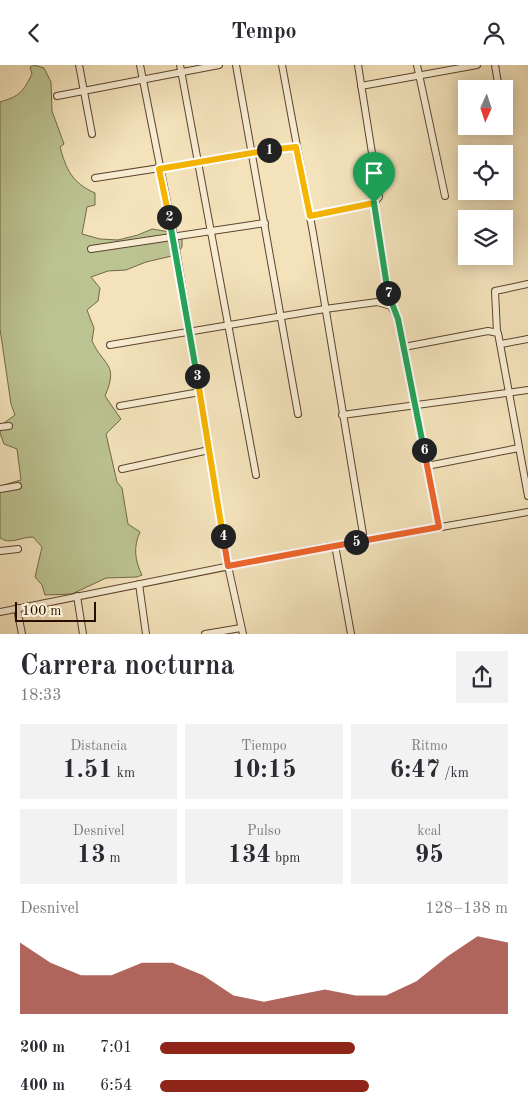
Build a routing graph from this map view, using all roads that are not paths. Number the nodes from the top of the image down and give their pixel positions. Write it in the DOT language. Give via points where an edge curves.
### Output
graph roads {
  1 [pos="79,65"];
  2 [pos="140,65"];
  3 [pos="219,65"];
  4 [pos="236,65"];
  5 [pos="282,65"];
  6 [pos="358,65"];
  7 [pos="417,65"];
  8 [pos="477,65"];
  9 [pos="495,65"];
  10 [pos="180,68"];
  11 [pos="419,75"];
  12 [pos="142,80"];
  13 [pos="498,80"];
  14 [pos="361,86"];
  15 [pos="84,91"];
  16 [pos="57,96"];
  17 [pos="92,134"];
  18 [pos="296,147"];
  19 [pos="253,152"];
  20 [pos="199,161"];
  21 [pos="159,169"];
  22 [pos="95,178"];
  23 [pos="444,196"];
  24 [pos="374,203"];
  25 [pos="310,216"];
  26 [pos="264,223"];
  27 [pos="210,231"];
  28 [pos="174,237"];
  29 [pos="92,249"];
  30 [pos="528,284"];
  31 [pos="391,306"];
  32 [pos="325,309"];
  33 [pos="280,317"];
  34 [pos="227,327"];
  35 [pos="189,332"];
  36 [pos="497,332"];
  37 [pos="528,339"];
  38 [pos="501,344"];
  39 [pos="110,345"];
  40 [pos="404,347"];
  41 [pos="528,390"];
  42 [pos="200,392"];
  43 [pos="511,393"];
  44 [pos="120,406"];
  45 [pos="415,406"];
  46 [pos="298,415"];
  47 [pos="342,415"];
  48 [pos="9,425"];
  49 [pos="0,427"];
  50 [pos="519,449"];
  51 [pos="209,450"];
  52 [pos="427,466"];
  53 [pos="122,469"];
  54 [pos="256,475"];
  55 [pos="18,486"];
  56 [pos="0,489"];
  57 [pos="528,496"];
  58 [pos="528,512"];
  59 [pos="439,527"];
  60 [pos="364,540"];
  61 [pos="335,545"];
  62 [pos="18,549"];
  63 [pos="0,551"];
  64 [pos="228,566"];
  65 [pos="139,584"];
  66 [pos="76,596"];
  67 [pos="17,608"];
  68 [pos="0,612"];
  69 [pos="242,631"];
  70 [pos="22,634"];
  71 [pos="83,634"];
  72 [pos="146,634"];
  73 [pos="205,634"];
  74 [pos="351,634"];
  1 -- 15 [label="street"];
  2 -- 12 [label="street"];
  3 -- 10 [label="street"];
  4 -- 19 [label="street"];
  5 -- 18 [label="street"];
  6 -- 14 [label="street"];
  7 -- 11 [label="street"];
  8 -- 11 [label="street"];
  9 -- 13 [label="street"];
  10 -- 12 [label="street"];
  10 -- 20 [label="street"];
  11 -- 14 [label="street"];
  11 -- 23 [label="street"];
  12 -- 15 [label="street"];
  12 -- 21 [label="street"];
  14 -- 24 [label="street" via="379,197"];
  15 -- 16 [label="street"];
  15 -- 17 [label="street"];
  18 -- 19 [label="street"];
  18 -- 25 [label="street"];
  19 -- 20 [label="street"];
  19 -- 26 [label="street"];
  20 -- 21 [label="street"];
  20 -- 27 [label="street"];
  21 -- 22 [label="street"];
  21 -- 28 [label="street"];
  24 -- 25 [label="street"];
  24 -- 31 [label="street"];
  25 -- 32 [label="street"];
  26 -- 27 [label="street"];
  26 -- 33 [label="street"];
  27 -- 28 [label="street"];
  27 -- 34 [label="street"];
  28 -- 29 [label="street"];
  28 -- 35 [label="street"];
  30 -- 36 [label="street" via="495,291"];
  31 -- 32 [label="street" via="377,302"];
  31 -- 40 [label="street" via="398,319"];
  32 -- 33 [label="street"];
  32 -- 47 [label="street"];
  33 -- 34 [label="street"];
  33 -- 46 [label="street"];
  34 -- 35 [label="street"];
  34 -- 54 [label="street"];
  35 -- 39 [label="street"];
  35 -- 42 [label="street"];
  36 -- 38 [label="street"];
  36 -- 40 [label="street"];
  37 -- 38 [label="street"];
  38 -- 43 [label="street"];
  40 -- 45 [label="street"];
  41 -- 43 [label="street"];
  42 -- 44 [label="street"];
  42 -- 51 [label="street"];
  43 -- 45 [label="street"];
  43 -- 50 [label="street"];
  45 -- 47 [label="street"];
  45 -- 52 [label="street"];
  47 -- 60 [label="street"];
  48 -- 49 [label="street"];
  50 -- 52 [label="street"];
  50 -- 57 [label="street"];
  51 -- 53 [label="street"];
  51 -- 64 [label="street"];
  52 -- 59 [label="street"];
  55 -- 56 [label="street"];
  58 -- 59 [label="street"];
  59 -- 60 [label="street"];
  60 -- 61 [label="street"];
  61 -- 64 [label="street"];
  61 -- 74 [label="street"];
  62 -- 63 [label="street"];
  64 -- 65 [label="street"];
  64 -- 69 [label="street"];
  65 -- 66 [label="street"];
  65 -- 72 [label="street"];
  66 -- 67 [label="street"];
  66 -- 71 [label="street"];
  67 -- 68 [label="street"];
  67 -- 70 [label="street"];
  69 -- 73 [label="street"];
}
